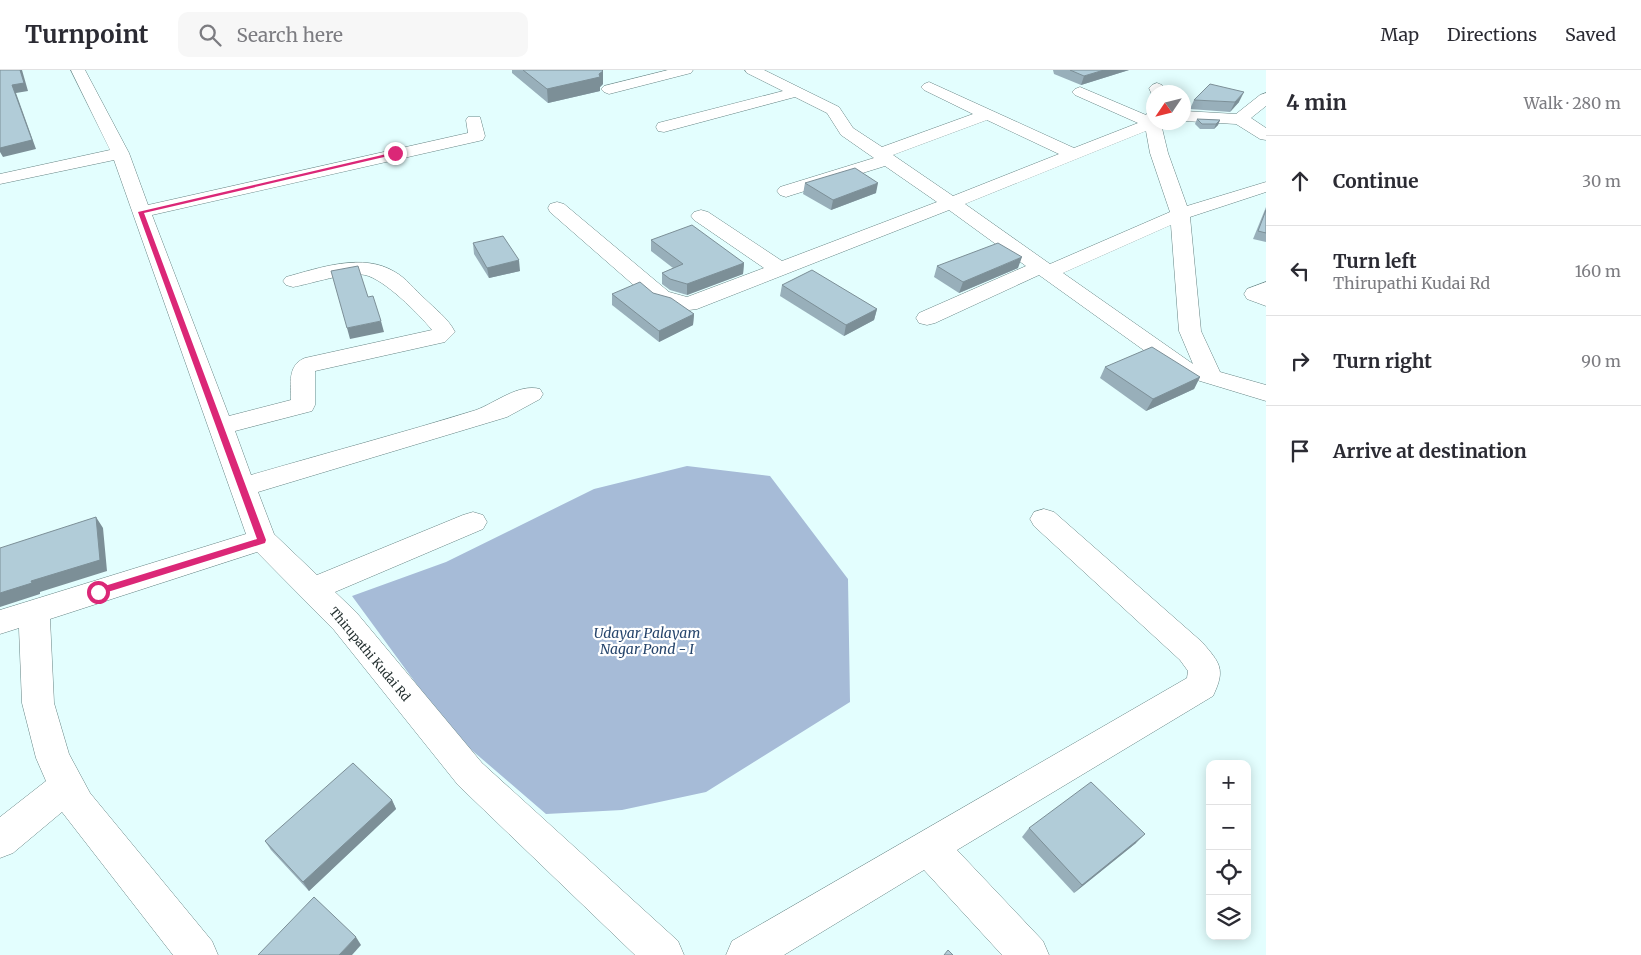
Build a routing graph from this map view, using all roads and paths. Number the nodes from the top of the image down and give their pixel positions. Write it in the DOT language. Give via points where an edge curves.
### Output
graph roads {
  1 [pos="78,70"];
  2 [pos="686,70"];
  3 [pos="752,70"];
  4 [pos="930,87"];
  5 [pos="608,89"];
  6 [pos="798,92"];
  7 [pos="1080,92"];
  8 [pos="1266,98"];
  9 [pos="987,114"];
  10 [pos="1191,116"];
  11 [pos="1146,117"];
  12 [pos="1240,119"];
  13 [pos="474,120"];
  14 [pos="1146,123"];
  15 [pos="664,127"];
  16 [pos="1155,130"];
  17 [pos="1266,135"];
  18 [pos="120,153"];
  19 [pos="1072,153"];
  20 [pos="884,156"];
  21 [pos="0,179"];
  22 [pos="1266,187"];
  23 [pos="786,191"];
  24 [pos="951,203"];
  25 [pos="557,208"];
  26 [pos="141,212"];
  27 [pos="1180,214"];
  28 [pos="701,216"];
  29 [pos="1044,269"];
  30 [pos="782,270"];
  31 [pos="293,280"];
  32 [pos="1266,288"];
  33 [pos="1266,300"];
  34 [pos="927,318"];
  35 [pos="1211,377"];
  36 [pos="1266,393"];
  37 [pos="531,394"];
  38 [pos="1266,398"];
  39 [pos="1266,410"];
  40 [pos="221,426"];
  41 [pos="242,487"];
  42 [pos="1044,519"];
  43 [pos="473,522"];
  44 [pos="262,540"];
  45 [pos="313,589"];
  46 [pos="34,612"];
  47 [pos="0,622"];
  48 [pos="67,786"];
  49 [pos="0,840"];
  50 [pos="928,847"];
  51 [pos="198,955"];
  52 [pos="664,955"];
  53 [pos="746,955"];
  54 [pos="1029,955"];
  1 -- 18 [label="street, Thirupathi Kudai Rd"];
  2 -- 5 [label="street"];
  3 -- 6 [label="street"];
  4 -- 9 [label="street"];
  6 -- 15 [label="street"];
  6 -- 20 [label="street" via="833,110 847,131"];
  7 -- 11 [label="street"];
  8 -- 12 [label="street"];
  9 -- 19 [label="street"];
  9 -- 20 [label="street"];
  10 -- 12 [label="street"];
  12 -- 17 [label="street"];
  13 -- 26 [label="street" via="477,136"];
  14 -- 19 [label="street"];
  16 -- 27 [label="street" via="1159,153"];
  18 -- 21 [label="street"];
  18 -- 26 [label="street, Thirupathi Kudai Rd"];
  19 -- 24 [label="street"];
  20 -- 23 [label="street"];
  20 -- 24 [label="street"];
  22 -- 27 [label="street"];
  24 -- 29 [label="street"];
  24 -- 30 [label="street"];
  25 -- 30 [label="street" via="662,297 676,304 700,302"];
  26 -- 40 [label="street, Thirupathi Kudai Rd"];
  27 -- 29 [label="street"];
  27 -- 35 [label="street" via="1190,331"];
  28 -- 30 [label="street"];
  29 -- 34 [label="street"];
  29 -- 35 [label="street" via="1185,368"];
  31 -- 40 [label="street" via="366,268 388,276 442,326 444,332 437,337 313,363 303,370 303,405"];
  32 -- 33 [label="street" via="1255,294"];
  35 -- 36 [label="street"];
  37 -- 41 [label="street" via="455,425"];
  38 -- 39 [label="street" via="1261,401"];
  40 -- 41 [label="street, Thirupathi Kudai Rd"];
  41 -- 44 [label="street, Thirupathi Kudai Rd"];
  42 -- 50 [label="street" via="1191,651 1205,668 1202,686"];
  43 -- 45 [label="street"];
  44 -- 45 [label="street, Thirupathi Kudai Rd"];
  44 -- 46 [label="street"];
  45 -- 52 [label="street, Thirupathi Kudai Rd" via="345,621 470,774"];
  46 -- 47 [label="street"];
  46 -- 48 [label="street" via="38,703 53,758"];
  48 -- 49 [label="street"];
  48 -- 51 [label="street" via="77,805"];
  50 -- 53 [label="street"];
  50 -- 54 [label="street"];
}
